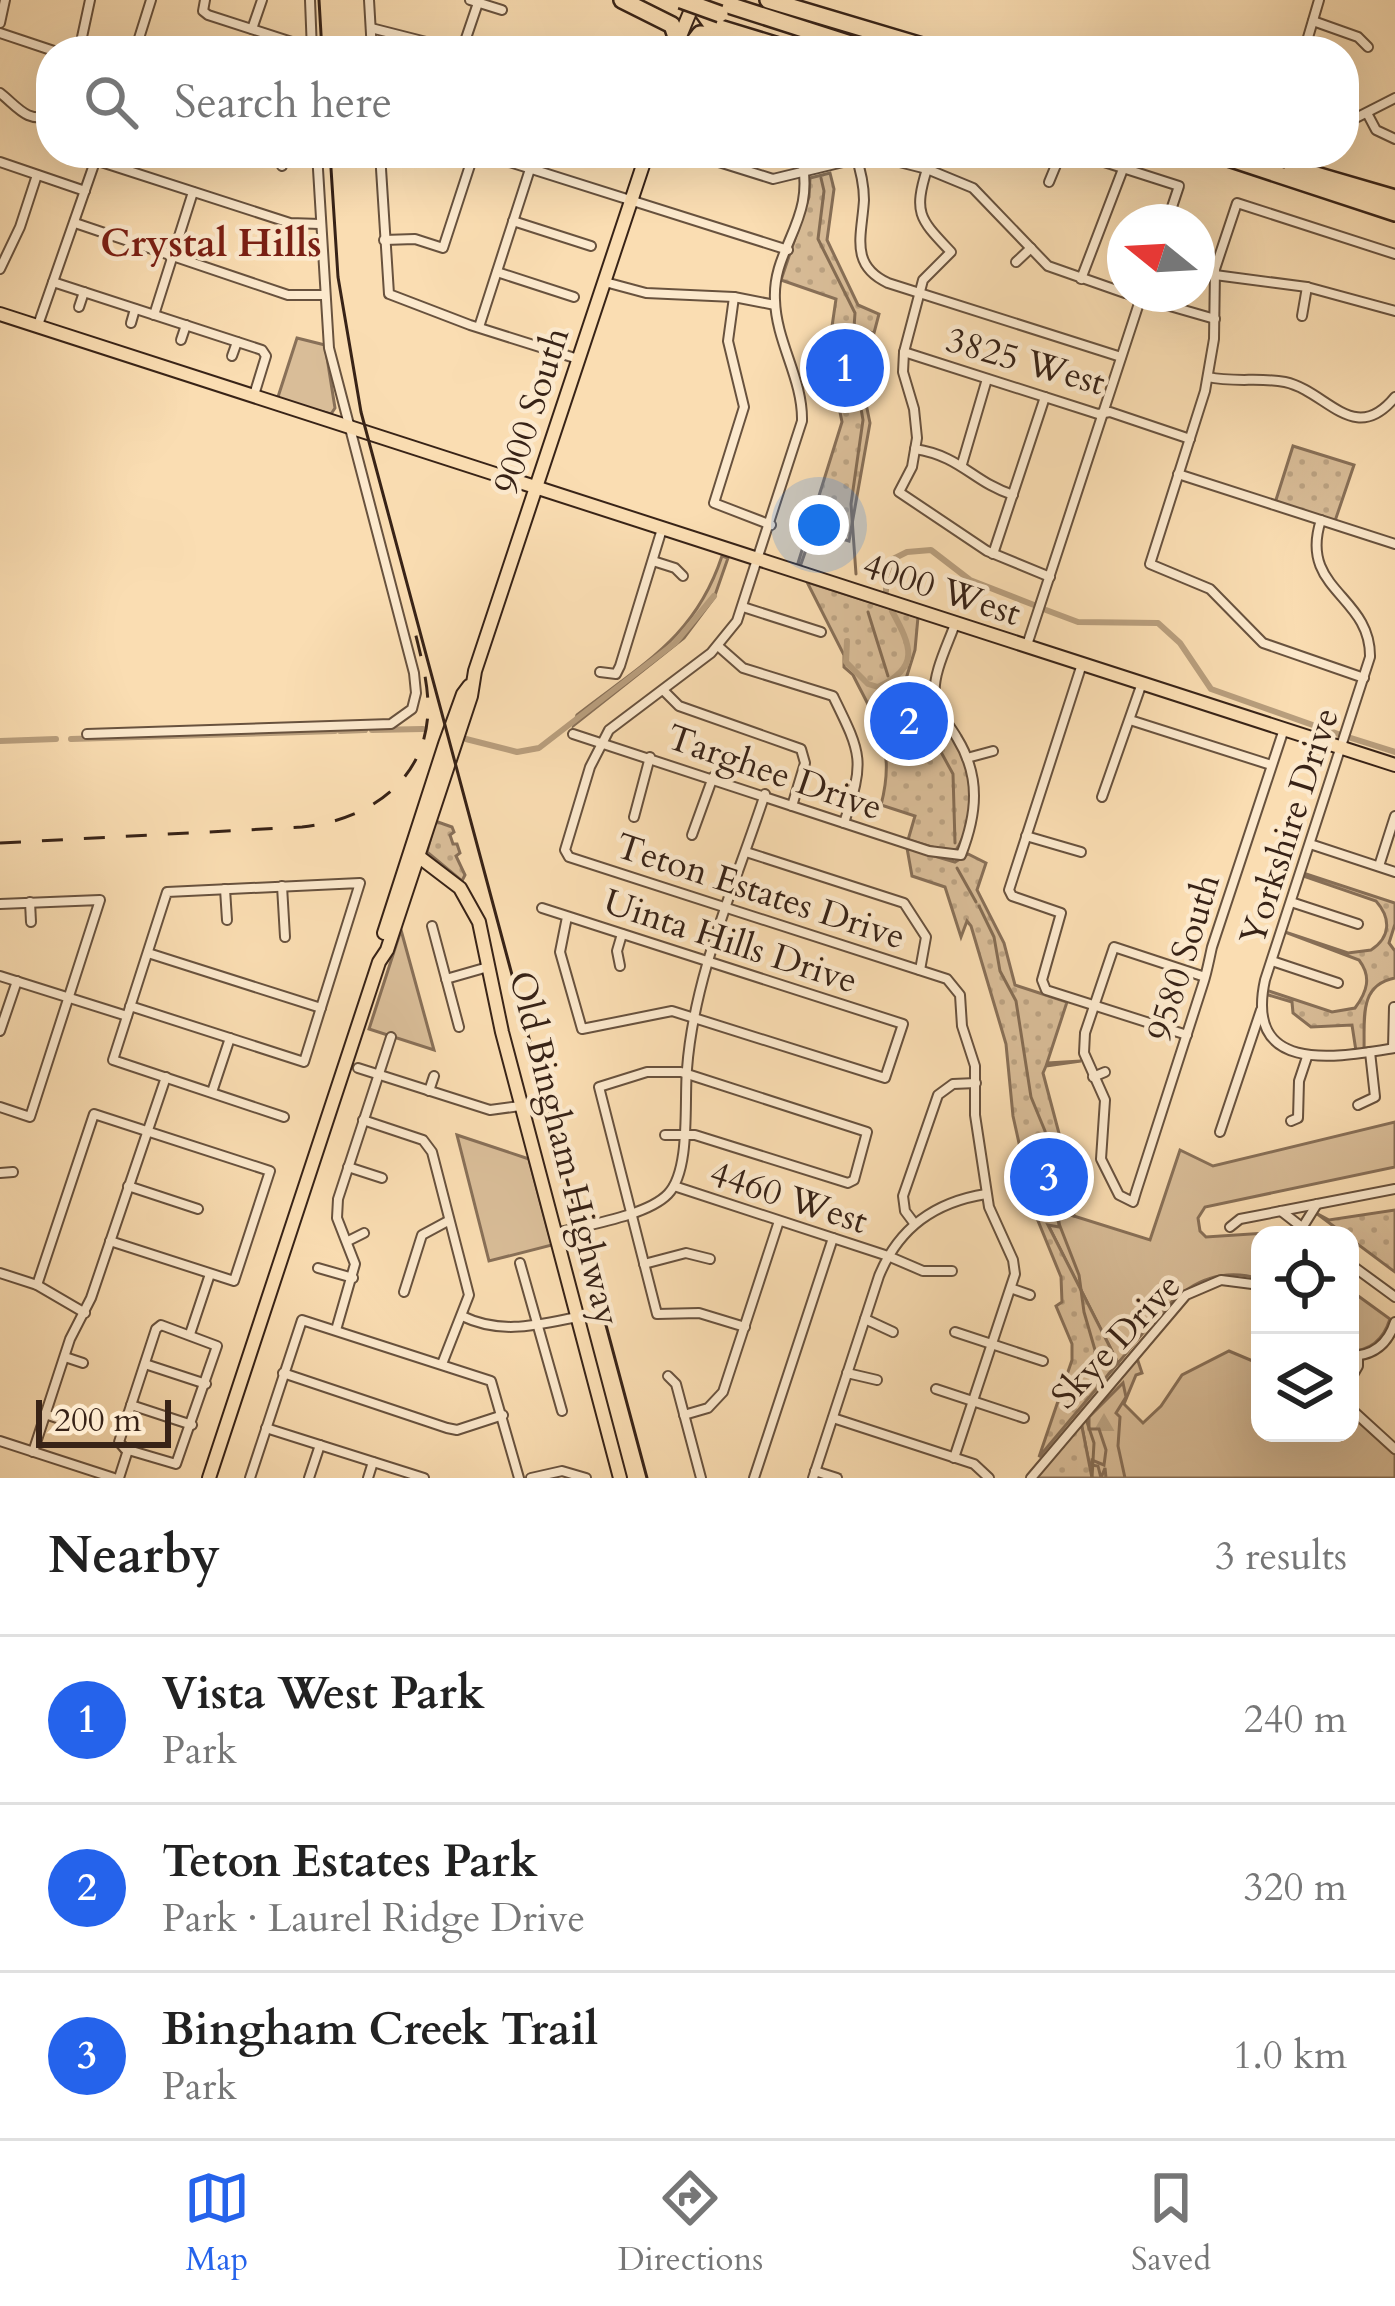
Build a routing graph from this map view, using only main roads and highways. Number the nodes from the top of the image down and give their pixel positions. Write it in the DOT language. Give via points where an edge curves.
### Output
graph roads {
  1 [pos="622,0"];
  2 [pos="768,0"];
  3 [pos="692,2"];
  4 [pos="719,6"];
  5 [pos="650,13"];
  6 [pos="676,36"];
  7 [pos="684,36"];
  8 [pos="700,36"];
  9 [pos="733,36"];
  10 [pos="747,36"];
  11 [pos="797,36"];
  12 [pos="821,36"];
  13 [pos="889,36"];
  14 [pos="642,168"];
  15 [pos="1270,168"];
  16 [pos="1279,168"];
  17 [pos="1395,205"];
  18 [pos="1395,224"];
  19 [pos="0,314"];
  20 [pos="535,487"];
  21 [pos="470,685"];
  22 [pos="440,761"];
  23 [pos="1395,765"];
  24 [pos="418,856"];
  25 [pos="379,962"];
  26 [pos="209,1478"];
  27 [pos="620,1478"];
  1 -- 5 [label="highway"];
  2 -- 13 [label="highway"];
  3 -- 4 [label="highway, bridge"];
  3 -- 5 [label="highway"];
  3 -- 7 [label="main road"];
  3 -- 10 [label="highway" via="713,26"];
  4 -- 11 [label="highway"];
  4 -- 12 [label="highway"];
  5 -- 6 [label="highway"];
  8 -- 9 [label="highway"];
  14 -- 20 [label="main road, 9000 South"];
  15 -- 18 [label="highway"];
  16 -- 17 [label="highway"];
  19 -- 20 [label="main road, 4000 West"];
  20 -- 21 [label="main road, 9000 South"];
  20 -- 23 [label="main road, 4000 West"];
  21 -- 22 [label="main road, 9000 South"];
  21 -- 24 [label="main road, 9000 South"];
  22 -- 24 [label="main road"];
  22 -- 25 [label="main road, 9000 South"];
  24 -- 25 [label="main road, 9000 South"];
  24 -- 27 [label="main road, Old Bingham Highway" via="469,899 479,922"];
  25 -- 26 [label="main road, 9000 South"];
}
